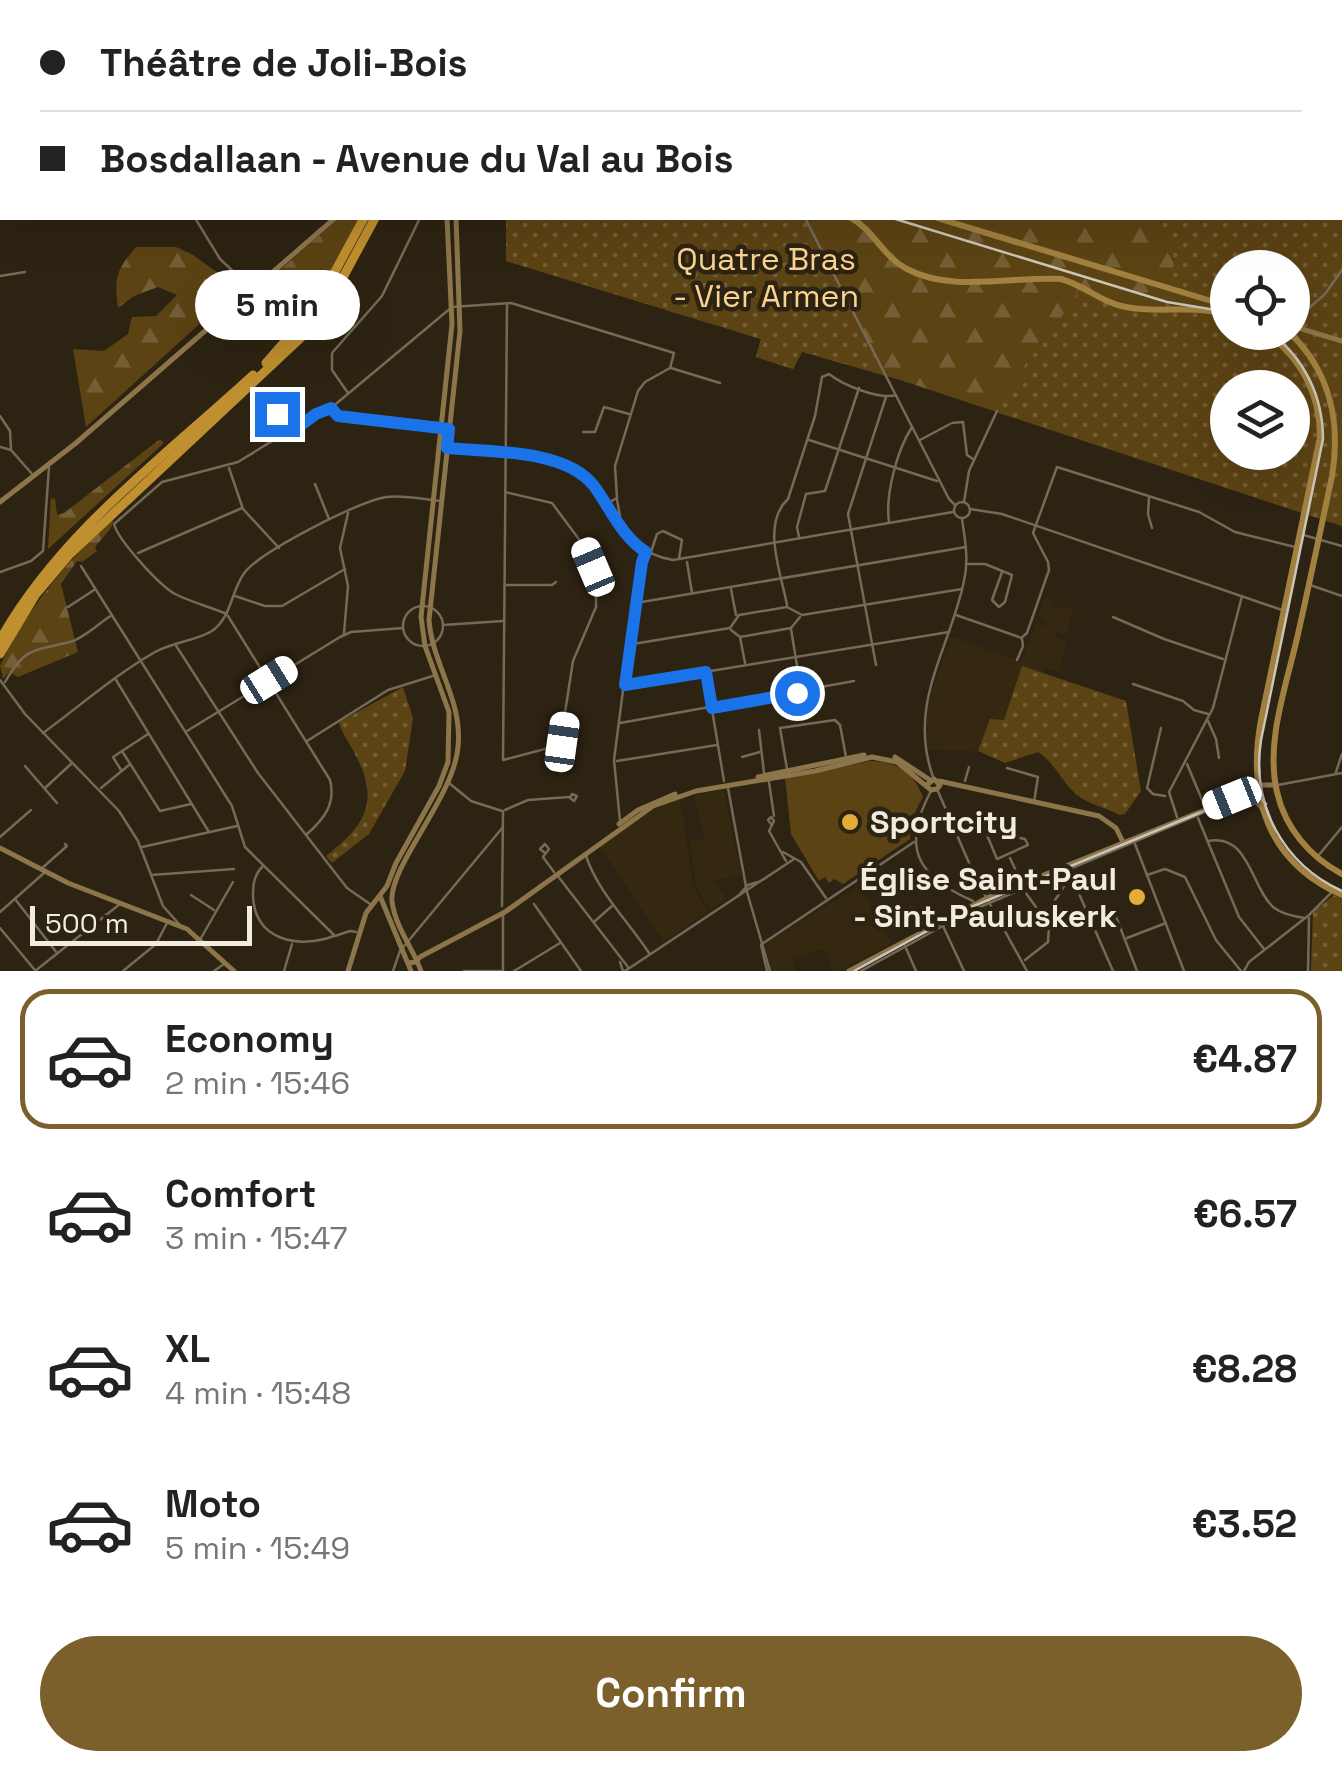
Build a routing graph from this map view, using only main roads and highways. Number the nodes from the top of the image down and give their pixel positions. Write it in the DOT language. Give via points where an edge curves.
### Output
graph roads {
  1 [pos="371,220"];
  2 [pos="371,220"];
  3 [pos="854,220"];
  4 [pos="944,220"];
  5 [pos="1210,301"];
  6 [pos="1210,313"];
  7 [pos="1285,350"];
  8 [pos="1305,350"];
  9 [pos="0,640"];
  10 [pos="0,654"];
  11 [pos="1342,874"];
  12 [pos="1342,895"];
  1 -- 10 [label="highway" via="338,296 316,323 69,556 28,605"];
  2 -- 9 [label="highway" via="301,329 64,551"];
  3 -- 6 [label="main road" via="898,264 925,277 1061,280 1118,305"];
  4 -- 5 [label="main road"];
  7 -- 12 [label="main road" via="1314,394 1319,449 1256,746 1257,789 1276,840 1292,861"];
  8 -- 11 [label="main road" via="1329,394 1335,458 1274,752 1276,785 1290,824 1317,857"];
}
